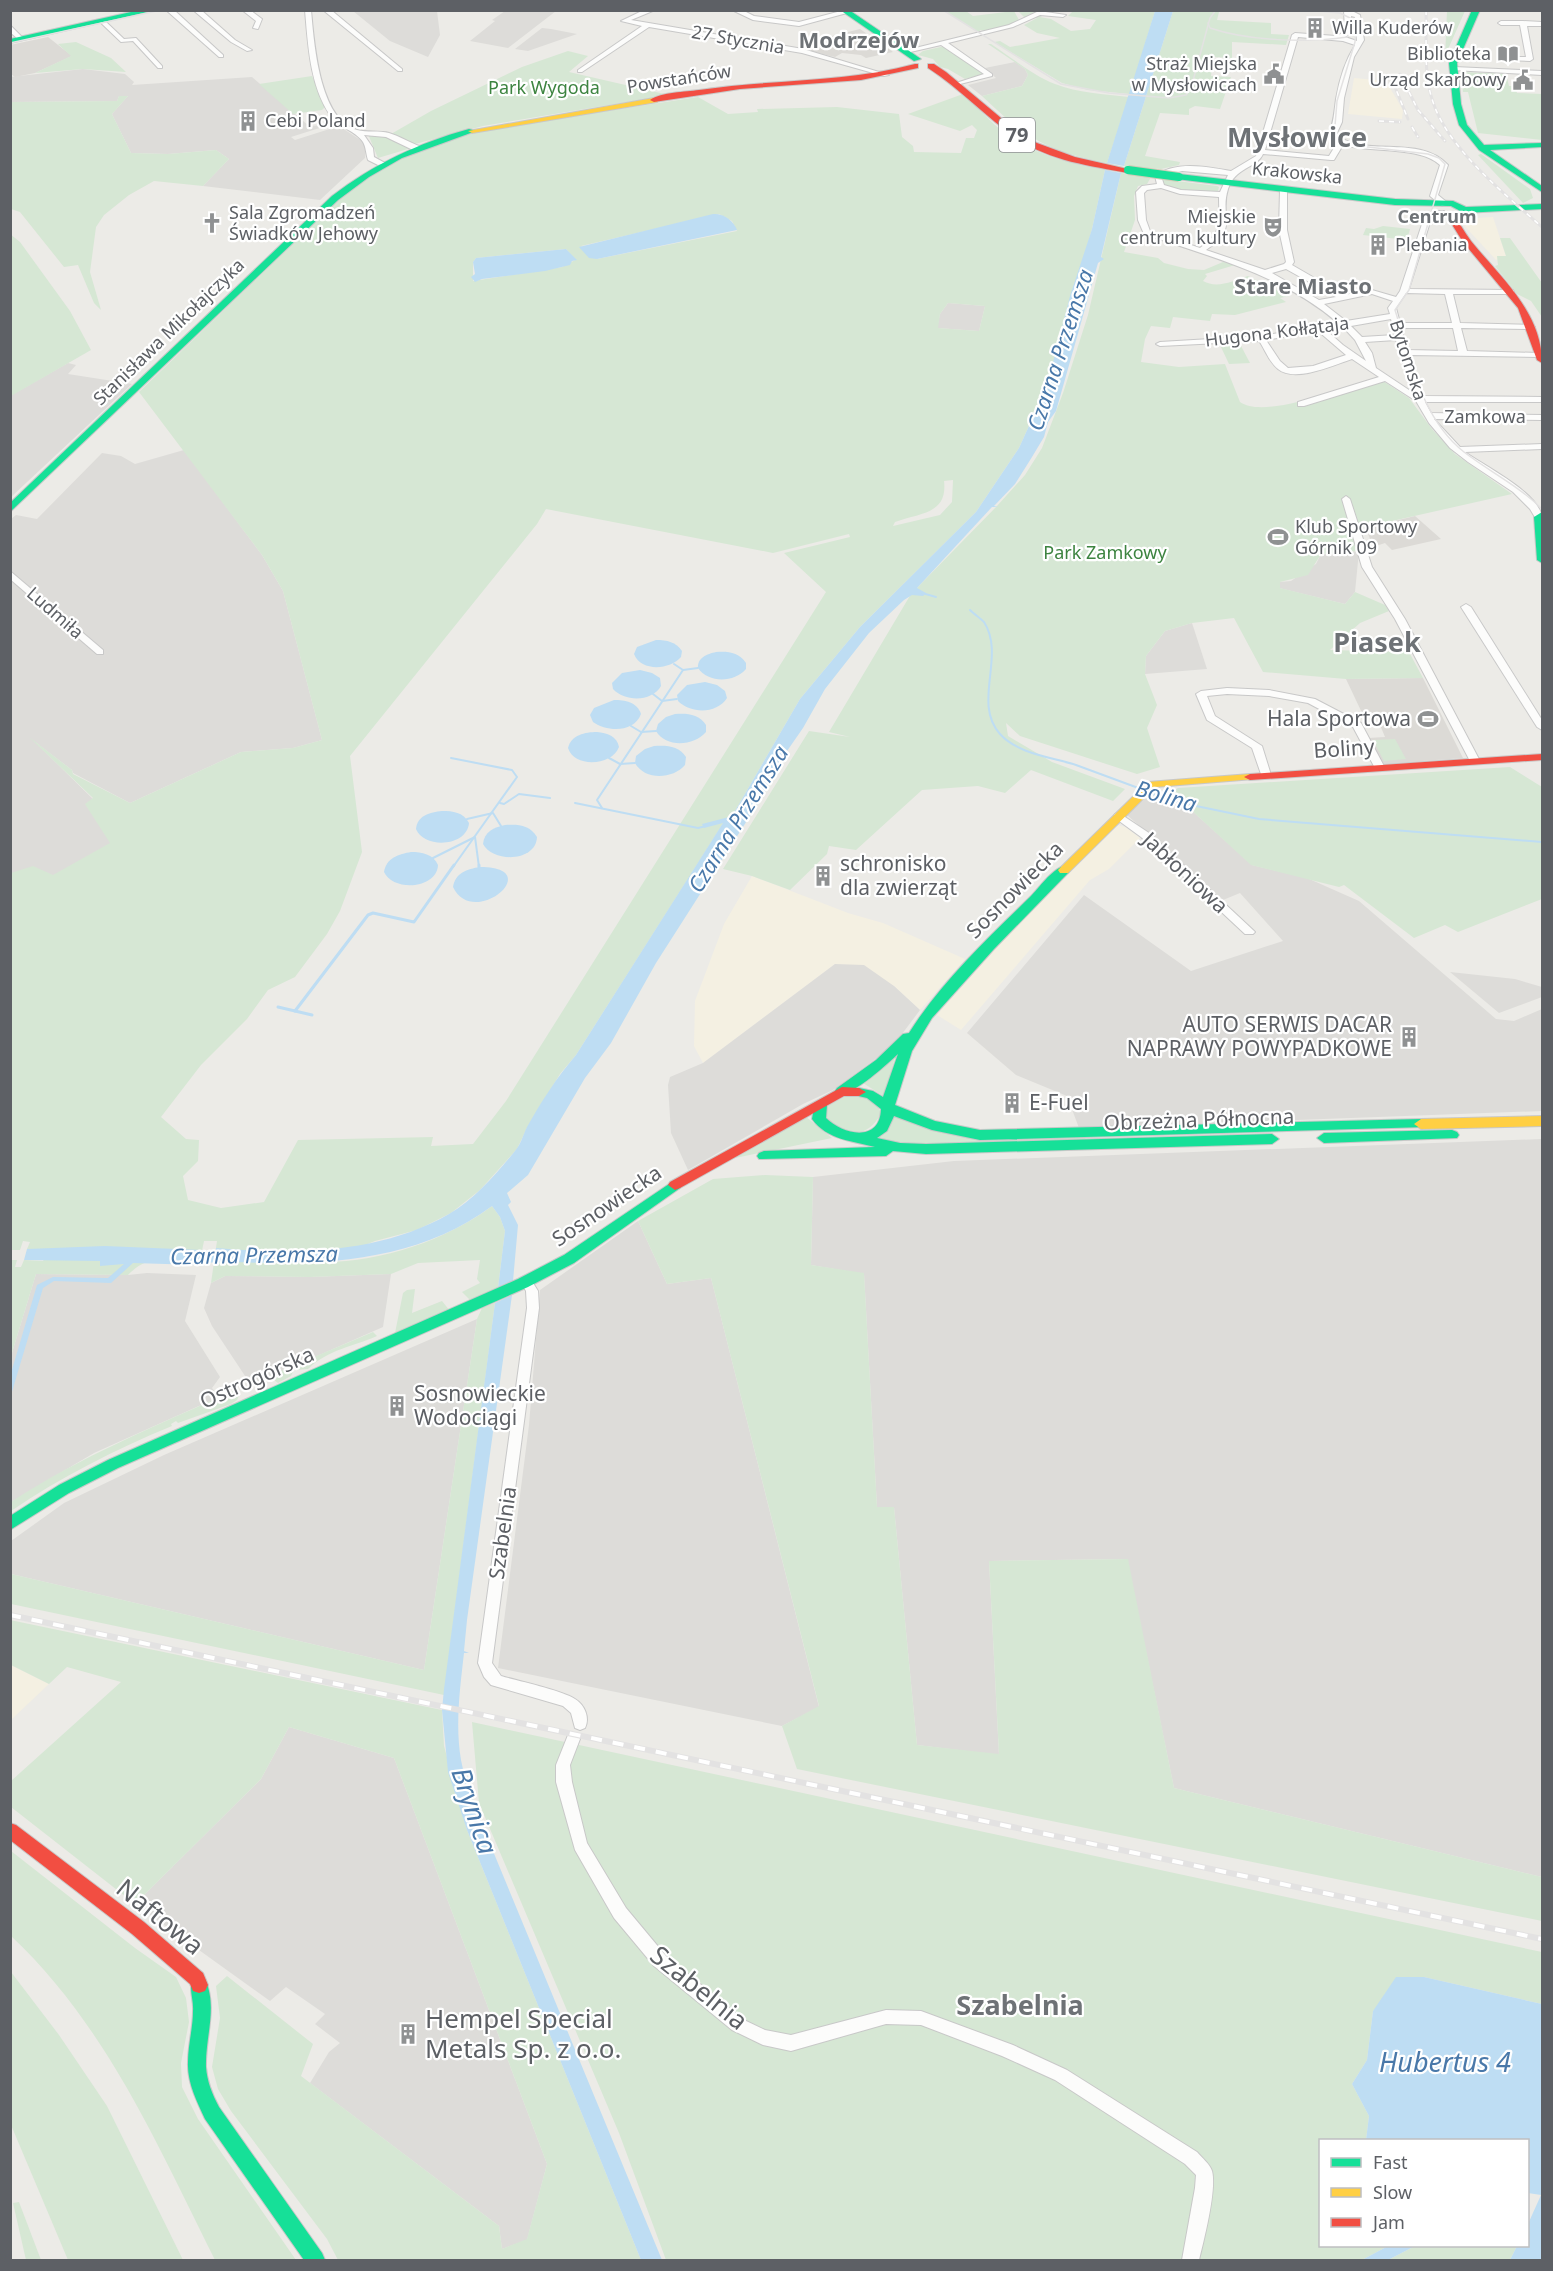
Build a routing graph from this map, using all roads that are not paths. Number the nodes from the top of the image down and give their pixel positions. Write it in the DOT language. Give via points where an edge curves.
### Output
graph roads {
  1 [pos="153,10"];
  2 [pos="169,10"];
  3 [pos="196,10"];
  4 [pos="245,10"];
  5 [pos="308,10"];
  6 [pos="326,10"];
  7 [pos="652,10"];
  8 [pos="735,10"];
  9 [pos="1476,10"];
  10 [pos="849,11"];
  11 [pos="1347,12"];
  12 [pos="1063,15"];
  13 [pos="102,21"];
  14 [pos="1501,23"];
  15 [pos="1523,23"];
  16 [pos="1542,24"];
  17 [pos="648,25"];
  18 [pos="10,27"];
  19 [pos="256,28"];
  20 [pos="1336,38"];
  21 [pos="16,40"];
  22 [pos="943,43"];
  23 [pos="1359,44"];
  24 [pos="249,50"];
  25 [pos="221,56"];
  26 [pos="913,59"];
  27 [pos="1507,59"];
  28 [pos="160,67"];
  29 [pos="1454,69"];
  30 [pos="400,70"];
  31 [pos="580,72"];
  32 [pos="1542,73"];
  33 [pos="886,75"];
  34 [pos="958,84"];
  35 [pos="358,132"];
  36 [pos="1341,143"];
  37 [pos="1541,147"];
  38 [pos="416,148"];
  39 [pos="1482,148"];
  40 [pos="1261,152"];
  41 [pos="381,163"];
  42 [pos="1228,184"];
  43 [pos="1161,186"];
  44 [pos="1540,188"];
  45 [pos="1284,190"];
  46 [pos="1539,206"];
  47 [pos="1444,210"];
  48 [pos="1200,251"];
  49 [pos="1287,266"];
  50 [pos="1265,273"];
  51 [pos="1404,291"];
  52 [pos="1449,292"];
  53 [pos="1510,292"];
  54 [pos="1341,296"];
  55 [pos="1396,300"];
  56 [pos="1315,303"];
  57 [pos="1394,316"];
  58 [pos="1344,324"];
  59 [pos="1397,326"];
  60 [pos="1458,326"];
  61 [pos="1531,327"];
  62 [pos="1319,328"];
  63 [pos="1401,337"];
  64 [pos="1261,338"];
  65 [pos="1361,340"];
  66 [pos="1160,344"];
  67 [pos="1405,352"];
  68 [pos="1464,353"];
  69 [pos="1352,356"];
  70 [pos="1541,358"];
  71 [pos="1372,368"];
  72 [pos="1385,378"];
  73 [pos="1420,399"];
  74 [pos="1542,399"];
  75 [pos="1301,404"];
  76 [pos="1428,416"];
  77 [pos="1542,417"];
  78 [pos="1542,446"];
  79 [pos="1458,450"];
  80 [pos="1522,496"];
  81 [pos="1346,499"];
  82 [pos="10,508"];
  83 [pos="1541,512"];
  84 [pos="1541,545"];
  85 [pos="10,573"];
  86 [pos="1466,607"];
  87 [pos="100,652"];
  88 [pos="1542,727"];
  89 [pos="1542,757"];
  90 [pos="1475,762"];
  91 [pos="1380,768"];
  92 [pos="1266,775"];
  93 [pos="1144,790"];
  94 [pos="1119,816"];
  95 [pos="1249,932"];
  96 [pos="917,1028"];
  97 [pos="842,1091"];
  98 [pos="820,1105"];
  99 [pos="886,1107"];
  100 [pos="1542,1121"];
  101 [pos="1511,1128"];
  102 [pos="1542,1132"];
  103 [pos="1166,1136"];
  104 [pos="851,1137"];
  105 [pos="927,1149"];
  106 [pos="765,1156"];
  107 [pos="712,1164"];
  108 [pos="524,1282"];
  109 [pos="10,1524"];
  110 [pos="10,1830"];
  111 [pos="315,2260"];
  112 [pos="1191,2260"];
  1 -- 13 [label="street"];
  2 -- 25 [label="street"];
  3 -- 24 [label="street"];
  4 -- 19 [label="street" via="260,20"];
  5 -- 35 [label="street" via="319,87 338,121"];
  6 -- 30 [label="street"];
  7 -- 17 [label="street, 27 Stycznia" via="624,21"];
  8 -- 10 [label="street" via="753,18 799,24"];
  9 -- 29 [label="street" via="1455,55"];
  10 -- 26 [label="street, 79"];
  11 -- 20 [label="street" via="1348,33"];
  11 -- 23 [label="street" via="1359,16"];
  12 -- 22 [label="street" via="1039,13 1011,26"];
  13 -- 21 [label="street"];
  13 -- 28 [label="street" via="123,41 134,39 144,46 146,55"];
  14 -- 15 [label="street"];
  15 -- 16 [label="street"];
  15 -- 27 [label="street" via="1530,59"];
  17 -- 31 [label="street"];
  17 -- 33 [label="street, 27 Stycznia" via="803,51"];
  18 -- 21 [label="street"];
  20 -- 23 [label="street"];
  20 -- 40 [label="street" via="1295,35"];
  22 -- 26 [label="street"];
  22 -- 34 [label="street" via="990,75"];
  23 -- 36 [label="street" via="1351,57 1332,136"];
  26 -- 33 [label="street, Powstańców"];
  26 -- 34 [label="street, 79" via="934,61 931,66"];
  29 -- 32 [label="street"];
  29 -- 39 [label="street" via="1463,125"];
  33 -- 38 [label="street, Powstańców" via="700,93 490,127"];
  34 -- 42 [label="street, Krakowska / 79, bridge" via="1026,140 1074,159"];
  35 -- 38 [label="street" via="387,135"];
  35 -- 41 [label="street" via="369,143 371,158"];
  36 -- 40 [label="street" via="1331,158"];
  36 -- 47 [label="street" via="1436,157 1444,165 1434,196"];
  37 -- 39 [label="street"];
  38 -- 41 [label="street, Stanisława Mikołajczyka"];
  39 -- 44 [label="street"];
  40 -- 42 [label="street"];
  41 -- 82 [label="street, Stanisława Mikołajczyka" via="342,191"];
  42 -- 43 [label="street" via="1180,192"];
  42 -- 43 [label="street, Krakowska" via="1179,169 1159,176"];
  42 -- 45 [label="street, Krakowska / 79"];
  42 -- 48 [label="street" via="1223,231"];
  43 -- 48 [label="street" via="1140,192 1147,232"];
  44 -- 46 [label="street"];
  45 -- 47 [label="street, Krakowska / 79"];
  45 -- 49 [label="street" via="1283,230 1290,262"];
  46 -- 47 [label="street, 79" via="1464,210 1461,214"];
  47 -- 51 [label="street" via="1428,218"];
  47 -- 53 [label="street"];
  48 -- 50 [label="street"];
  49 -- 50 [label="street"];
  49 -- 54 [label="street"];
  50 -- 56 [label="street"];
  51 -- 52 [label="street"];
  51 -- 55 [label="street, Bytomska"];
  52 -- 53 [label="street"];
  52 -- 60 [label="street"];
  53 -- 61 [label="street"];
  54 -- 55 [label="street" via="1368,292"];
  54 -- 56 [label="street"];
  55 -- 57 [label="street, Bytomska"];
  56 -- 58 [label="street"];
  57 -- 58 [label="street, Hugona Kołłątaja"];
  57 -- 59 [label="street, Bytomska"];
  58 -- 62 [label="street, Hugona Kołłątaja"];
  58 -- 65 [label="street"];
  59 -- 60 [label="street"];
  59 -- 63 [label="street, Bytomska"];
  60 -- 61 [label="street"];
  60 -- 68 [label="street"];
  61 -- 70 [label="street"];
  62 -- 64 [label="street, Hugona Kołłątaja"];
  62 -- 69 [label="street"];
  63 -- 65 [label="street"];
  63 -- 67 [label="street, Bytomska"];
  64 -- 66 [label="street, Hugona Kołłątaja"];
  64 -- 69 [label="street" via="1287,371 1303,371"];
  65 -- 71 [label="street"];
  67 -- 68 [label="street"];
  67 -- 73 [label="street, Bytomska"];
  68 -- 70 [label="street"];
  69 -- 71 [label="street"];
  71 -- 72 [label="street"];
  72 -- 73 [label="street"];
  72 -- 75 [label="street"];
  73 -- 74 [label="street"];
  73 -- 76 [label="street, Bytomska"];
  76 -- 77 [label="street, Zamkowa"];
  76 -- 79 [label="street, Bytomska"];
  78 -- 79 [label="street"];
  79 -- 80 [label="street, Bytomska"];
  80 -- 83 [label="street, Bytomska"];
  80 -- 83 [label="street, Bytomska"];
  81 -- 90 [label="street" via="1367,567 1397,614"];
  83 -- 84 [label="street"];
  85 -- 87 [label="street, Ludmiła"];
  86 -- 88 [label="street"];
  89 -- 90 [label="street, Boliny"];
  90 -- 91 [label="street, Boliny"];
  91 -- 92 [label="street, Boliny"];
  91 -- 92 [label="street" via="1357,725 1311,701 1269,693 1201,694 1211,718 1257,746"];
  92 -- 93 [label="street, Boliny" via="1158,783"];
  93 -- 94 [label="street, Sosnowiecka"];
  94 -- 95 [label="street, Jabłoniowa" via="1145,835"];
  94 -- 96 [label="street, Sosnowiecka" via="1011,921"];
  96 -- 97 [label="street, Sosnowiecka" via="881,1063"];
  96 -- 99 [label="street, Sosnowiecka"];
  97 -- 98 [label="street, Sosnowiecka"];
  97 -- 99 [label="street" via="869,1093"];
  98 -- 104 [label="street" via="822,1125"];
  98 -- 107 [label="street, Sosnowiecka"];
  99 -- 103 [label="street, Obrzeżna Północna" via="939,1127 980,1135"];
  99 -- 104 [label="street, Sosnowiecka" via="887,1122 881,1129"];
  100 -- 101 [label="street, Obrzeżna Północna"];
  101 -- 102 [label="street, Obrzeżna Północna"];
  101 -- 103 [label="street, Obrzeżna Północna"];
  103 -- 105 [label="street, Obrzeżna Północna"];
  104 -- 105 [label="street, Obrzeżna Północna" via="900,1148"];
  104 -- 106 [label="street, Sosnowiecka"];
  105 -- 106 [label="street"];
  106 -- 107 [label="street, Sosnowiecka"];
  107 -- 108 [label="street, Sosnowiecka" via="569,1259"];
  108 -- 109 [label="street, Ostrogórska" via="112,1464"];
  108 -- 112 [label="street, Szabelnia" via="532,1291 532,1308 485,1663 496,1681 567,1701 580,1713 563,1766 564,1782 580,1845 620,1913 660,1961 700,1996 738,2025 763,2037 791,2043 886,2017 921,2018 1061,2074 1191,2158 1204,2172"];
  110 -- 111 [label="street, Naftowa" via="138,1928 197,1979 204,2017 197,2063 201,2090 212,2114"];
}
